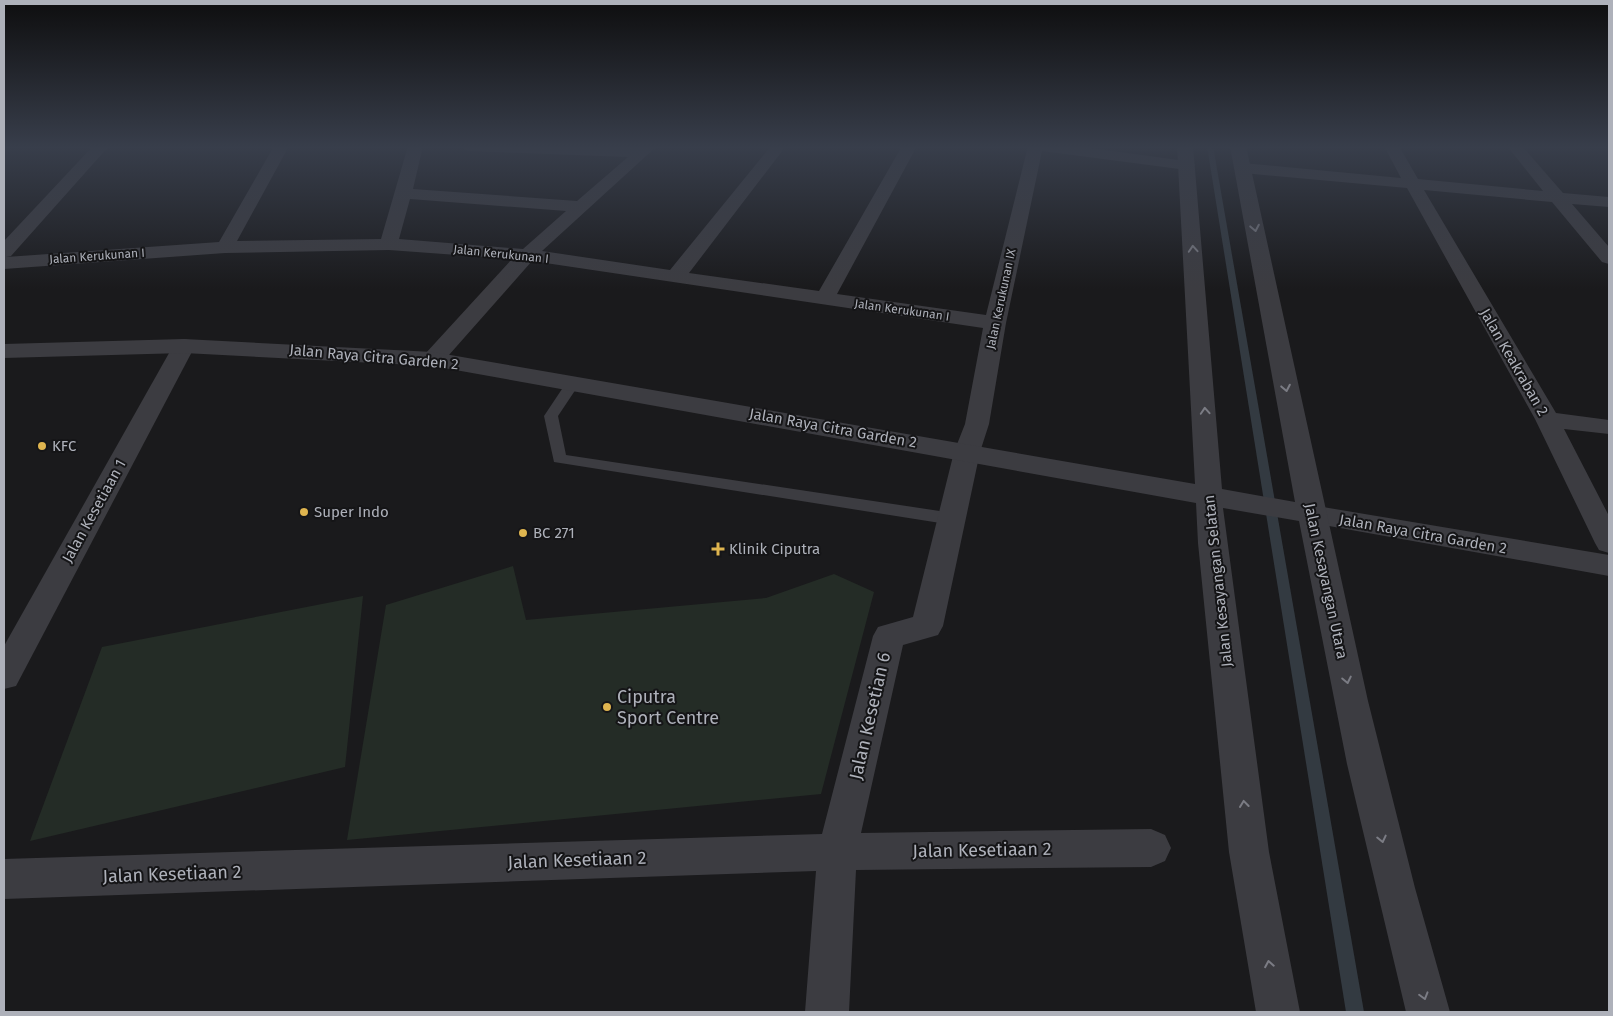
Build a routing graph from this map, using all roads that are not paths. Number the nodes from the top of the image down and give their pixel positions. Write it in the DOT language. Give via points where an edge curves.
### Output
graph roads {
  1 [pos="58,193"];
  2 [pos="255,193"];
  3 [pos="404,193"];
  4 [pos="409,193"];
  5 [pos="597,193"];
  6 [pos="742,193"];
  7 [pos="884,193"];
  8 [pos="1025,193"];
  9 [pos="1189,193"];
  10 [pos="1247,193"];
  11 [pos="1416,193"];
  12 [pos="1511,193"];
  13 [pos="1555,193"];
  14 [pos="1559,198"];
  15 [pos="1609,202"];
  16 [pos="582,207"];
  17 [pos="388,244"];
  18 [pos="225,247"];
  19 [pos="4,252"];
  20 [pos="527,255"];
  21 [pos="1609,258"];
  22 [pos="4,263"];
  23 [pos="675,277"];
  24 [pos="826,298"];
  25 [pos="994,323"];
  26 [pos="184,346"];
  27 [pos="50,350"];
  28 [pos="4,351"];
  29 [pos="433,359"];
  30 [pos="4,361"];
  31 [pos="573,383"];
  32 [pos="1548,419"];
  33 [pos="1609,427"];
  34 [pos="967,452"];
  35 [pos="1211,495"];
  36 [pos="1305,513"];
  37 [pos="953,519"];
  38 [pos="1609,543"];
  39 [pos="1609,566"];
  40 [pos="4,676"];
  41 [pos="1151,848"];
  42 [pos="837,852"];
  43 [pos="4,879"];
  44 [pos="827,1012"];
  45 [pos="1278,1012"];
  46 [pos="1428,1012"];
  1 -- 19 [label="street"];
  2 -- 18 [label="street"];
  3 -- 17 [label="street"];
  4 -- 16 [label="street"];
  5 -- 16 [label="street"];
  6 -- 23 [label="street"];
  7 -- 24 [label="street"];
  8 -- 25 [label="street, Jalan Kerukunan IX"];
  35 -- 9 [label="street, Jalan Kesayangan Selatan, one-way"];
  10 -- 36 [label="street, Jalan Kesayangan Utara, one-way"];
  11 -- 32 [label="street, Jalan Keakraban 2"];
  12 -- 14 [label="street"];
  13 -- 14 [label="street"];
  14 -- 15 [label="street"];
  14 -- 21 [label="street"];
  16 -- 20 [label="street"];
  17 -- 18 [label="street, Jalan Kerukunan I"];
  17 -- 20 [label="street, Jalan Kerukunan I"];
  18 -- 22 [label="street, Jalan Kerukunan I"];
  20 -- 23 [label="street, Jalan Kerukunan I"];
  20 -- 29 [label="street"];
  23 -- 24 [label="street, Jalan Kerukunan I"];
  24 -- 25 [label="street, Jalan Kerukunan I"];
  25 -- 34 [label="street, Jalan Kerukunan IX" via="977,424"];
  26 -- 27 [label="street, Jalan Raya Citra Garden 2"];
  26 -- 29 [label="street, Jalan Raya Citra Garden 2"];
  26 -- 40 [label="street, Jalan Kesetiaan 1"];
  27 -- 28 [label="street, Jalan Raya Citra Garden 2"];
  27 -- 30 [label="street, Jalan Raya Citra Garden 2"];
  29 -- 31 [label="street, Jalan Raya Citra Garden 2"];
  31 -- 34 [label="street, Jalan Raya Citra Garden 2"];
  31 -- 37 [label="lane" via="551,416 559,459"];
  32 -- 33 [label="street"];
  32 -- 38 [label="street, Jalan Keakraban 2"];
  34 -- 35 [label="street, Jalan Raya Citra Garden 2"];
  34 -- 37 [label="street, Jalan Kesetian 6"];
  35 -- 36 [label="street, Jalan Raya Citra Garden 2"];
  45 -- 35 [label="street, Jalan Kesayangan Selatan, one-way" via="1250,852"];
  36 -- 39 [label="street, Jalan Raya Citra Garden 2"];
  36 -- 46 [label="street, Jalan Kesayangan Utara, one-way" via="1382,839"];
  37 -- 42 [label="street, Jalan Kesetian 6" via="927,626 889,636"];
  41 -- 42 [label="street, Jalan Kesetiaan 2"];
  42 -- 43 [label="street, Jalan Kesetiaan 2"];
  42 -- 44 [label="street, Jalan Kesetian 6"];
}
